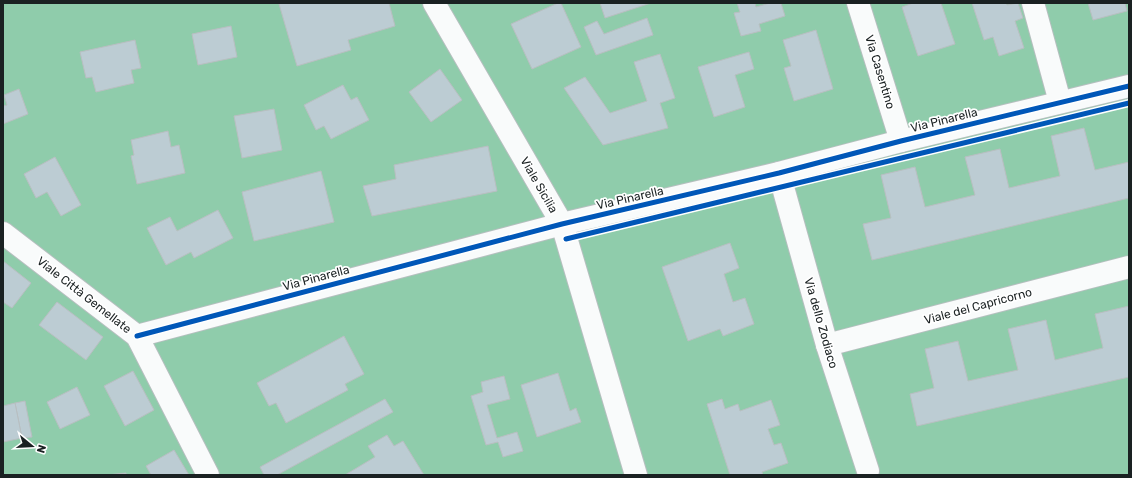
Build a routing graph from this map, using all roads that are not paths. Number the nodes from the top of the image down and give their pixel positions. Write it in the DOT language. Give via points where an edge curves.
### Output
graph roads {
  1 [pos="434,3"];
  2 [pos="858,3"];
  3 [pos="1033,3"];
  4 [pos="1129,86"];
  5 [pos="1060,102"];
  6 [pos="901,141"];
  7 [pos="779,174"];
  8 [pos="562,224"];
  9 [pos="3,233"];
  10 [pos="1129,266"];
  11 [pos="137,336"];
  12 [pos="827,345"];
  13 [pos="868,471"];
  14 [pos="208,475"];
  15 [pos="636,475"];
  1 -- 8 [label="street, Viale Sicilia"];
  2 -- 6 [label="street, Via Casentino"];
  3 -- 5 [label="street"];
  4 -- 5 [label="street, Via Pinarella"];
  5 -- 6 [label="street, Via Pinarella"];
  6 -- 7 [label="street, Via Pinarella"];
  7 -- 8 [label="street, Via Pinarella"];
  7 -- 12 [label="street, Via dello Zodiaco"];
  8 -- 11 [label="street, Via Pinarella"];
  8 -- 15 [label="street, Viale Sicilia"];
  9 -- 11 [label="street, Viale Città Gemellate"];
  10 -- 12 [label="street, Viale del Capricorno"];
  11 -- 14 [label="street, Viale Città Gemellate"];
  12 -- 13 [label="street, Via dello Zodiaco"];
}
